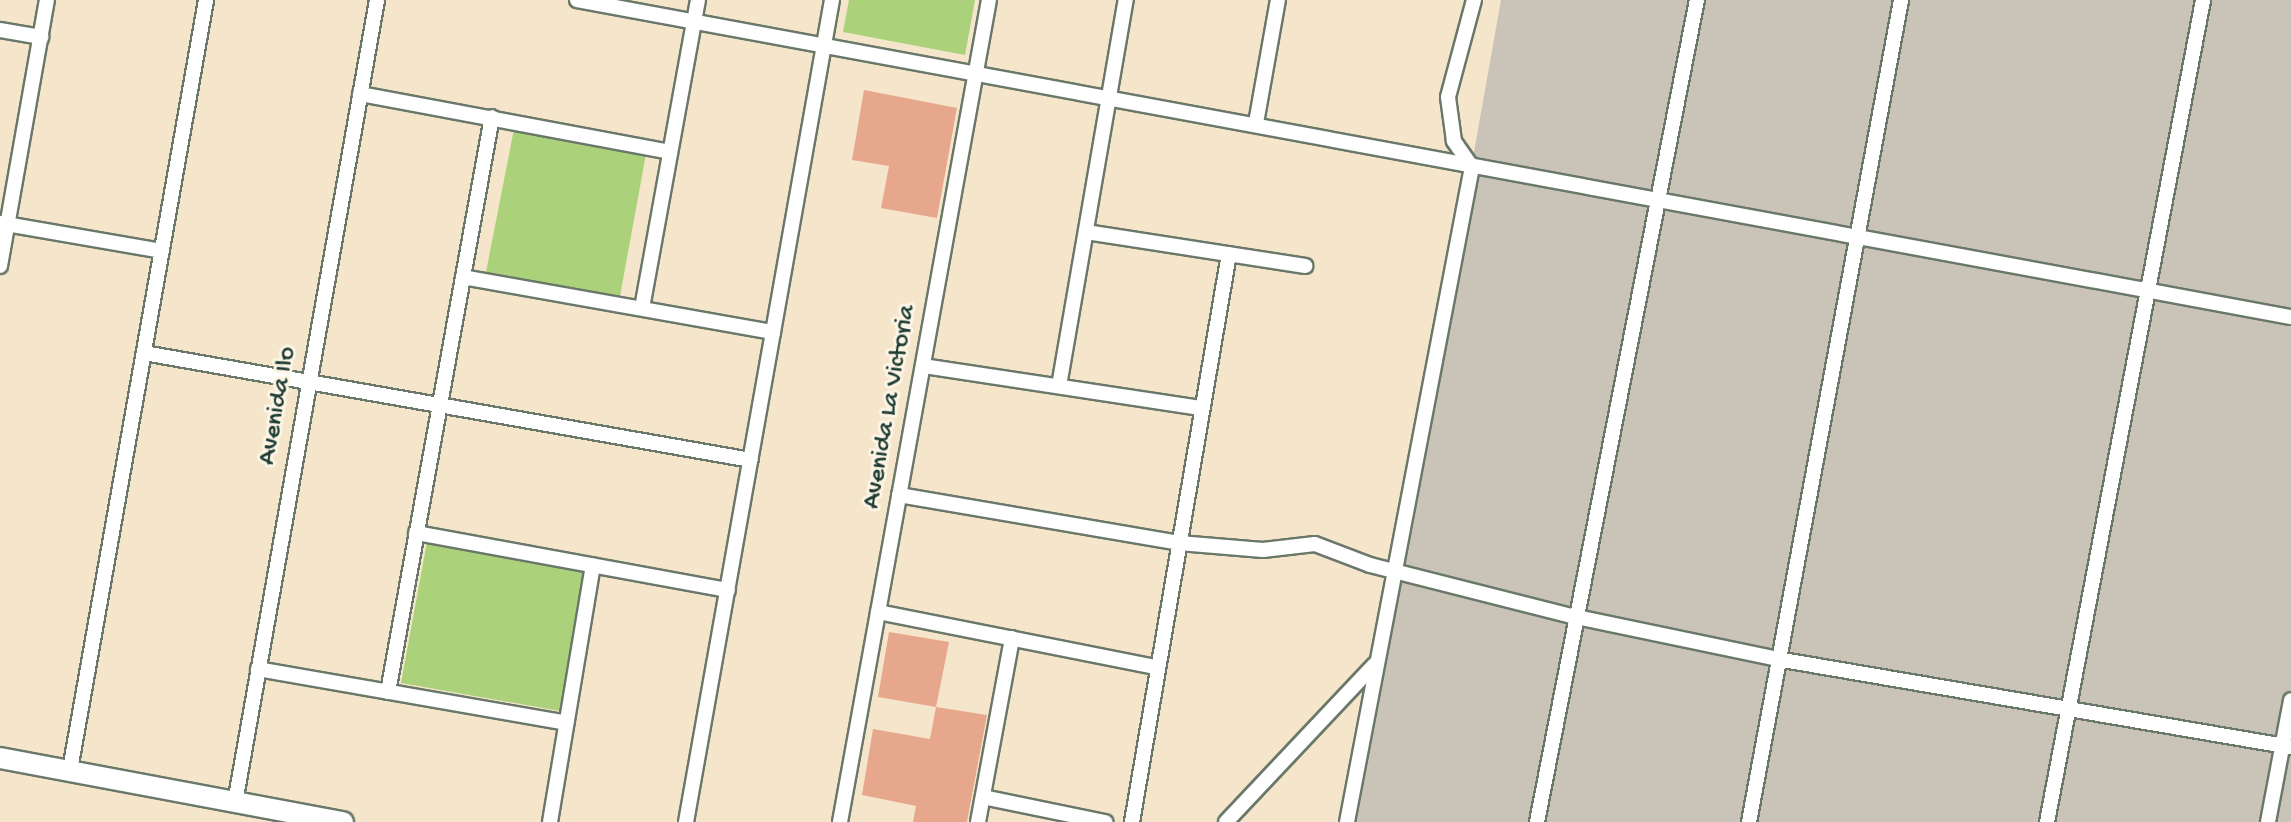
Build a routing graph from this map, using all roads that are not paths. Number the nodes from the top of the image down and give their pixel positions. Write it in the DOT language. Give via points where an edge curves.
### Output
graph roads {
  1 [pos="47,0"];
  2 [pos="206,0"];
  3 [pos="377,0"];
  4 [pos="577,0"];
  5 [pos="698,0"];
  6 [pos="832,0"];
  7 [pos="989,0"];
  8 [pos="1126,0"];
  9 [pos="1278,0"];
  10 [pos="1474,0"];
  11 [pos="1697,0"];
  12 [pos="1901,0"];
  13 [pos="2203,0"];
  14 [pos="694,21"];
  15 [pos="0,30"];
  16 [pos="41,37"];
  17 [pos="824,45"];
  18 [pos="976,72"];
  19 [pos="360,94"];
  20 [pos="1109,96"];
  21 [pos="492,117"];
  22 [pos="1256,123"];
  23 [pos="670,152"];
  24 [pos="1472,167"];
  25 [pos="1656,205"];
  26 [pos="4,223"];
  27 [pos="1086,232"];
  28 [pos="1854,235"];
  29 [pos="162,251"];
  30 [pos="1229,254"];
  31 [pos="0,266"];
  32 [pos="1305,266"];
  33 [pos="463,277"];
  34 [pos="2144,288"];
  35 [pos="642,308"];
  36 [pos="2291,317"];
  37 [pos="773,332"];
  38 [pos="144,353"];
  39 [pos="923,366"];
  40 [pos="309,382"];
  41 [pos="1059,386"];
  42 [pos="440,405"];
  43 [pos="1202,408"];
  44 [pos="751,460"];
  45 [pos="899,495"];
  46 [pos="416,533"];
  47 [pos="1179,543"];
  48 [pos="593,566"];
  49 [pos="1389,570"];
  50 [pos="728,590"];
  51 [pos="878,612"];
  52 [pos="1572,616"];
  53 [pos="1012,638"];
  54 [pos="1777,659"];
  55 [pos="1374,665"];
  56 [pos="1157,667"];
  57 [pos="258,669"];
  58 [pos="388,692"];
  59 [pos="2291,700"];
  60 [pos="2068,706"];
  61 [pos="566,723"];
  62 [pos="2287,746"];
  63 [pos="0,758"];
  64 [pos="70,770"];
  65 [pos="983,797"];
  66 [pos="233,812"];
  67 [pos="343,822"];
  68 [pos="550,822"];
  69 [pos="686,822"];
  70 [pos="840,822"];
  71 [pos="978,822"];
  72 [pos="1105,822"];
  73 [pos="1132,822"];
  74 [pos="1226,822"];
  75 [pos="1347,822"];
  76 [pos="1537,822"];
  77 [pos="1749,822"];
  78 [pos="2047,822"];
  79 [pos="2268,822"];
  1 -- 16 [label="street"];
  2 -- 29 [label="street"];
  3 -- 19 [label="street, Avenida Ilo"];
  4 -- 14 [label="street"];
  5 -- 14 [label="street"];
  6 -- 17 [label="street"];
  7 -- 18 [label="street, Avenida La Victoria"];
  8 -- 20 [label="street"];
  9 -- 22 [label="street"];
  10 -- 24 [label="street" via="1448,97 1454,141"];
  11 -- 25 [label="street"];
  12 -- 28 [label="street"];
  13 -- 34 [label="street"];
  14 -- 17 [label="street"];
  14 -- 23 [label="street"];
  15 -- 16 [label="street"];
  16 -- 26 [label="street"];
  17 -- 18 [label="street"];
  17 -- 37 [label="street"];
  18 -- 20 [label="street"];
  18 -- 39 [label="street, Avenida La Victoria"];
  19 -- 21 [label="street"];
  19 -- 40 [label="street, Avenida Ilo"];
  20 -- 22 [label="street"];
  20 -- 27 [label="street"];
  21 -- 23 [label="street"];
  21 -- 33 [label="street"];
  22 -- 24 [label="street"];
  23 -- 35 [label="street"];
  24 -- 25 [label="street"];
  24 -- 49 [label="street"];
  25 -- 28 [label="street"];
  25 -- 52 [label="street"];
  26 -- 29 [label="street"];
  26 -- 31 [label="street"];
  27 -- 30 [label="street"];
  27 -- 41 [label="street"];
  28 -- 34 [label="street"];
  28 -- 54 [label="street"];
  29 -- 38 [label="street"];
  30 -- 32 [label="street"];
  30 -- 43 [label="street"];
  33 -- 35 [label="street"];
  33 -- 42 [label="street"];
  34 -- 36 [label="street"];
  34 -- 60 [label="street"];
  35 -- 37 [label="street"];
  37 -- 44 [label="street"];
  38 -- 40 [label="street"];
  38 -- 64 [label="street"];
  39 -- 41 [label="street"];
  39 -- 45 [label="street, Avenida La Victoria"];
  40 -- 42 [label="street"];
  40 -- 57 [label="street, Avenida Ilo"];
  41 -- 43 [label="street"];
  42 -- 44 [label="street"];
  42 -- 46 [label="street"];
  43 -- 47 [label="street"];
  44 -- 50 [label="street"];
  45 -- 47 [label="street"];
  45 -- 51 [label="street, Avenida La Victoria"];
  46 -- 48 [label="street"];
  46 -- 58 [label="street"];
  47 -- 49 [label="street" via="1263,550 1315,544"];
  47 -- 56 [label="street"];
  48 -- 50 [label="street"];
  48 -- 61 [label="street"];
  49 -- 52 [label="street"];
  49 -- 55 [label="street"];
  50 -- 69 [label="street"];
  51 -- 53 [label="street"];
  51 -- 70 [label="street, Avenida La Victoria"];
  52 -- 54 [label="street"];
  52 -- 76 [label="street"];
  53 -- 56 [label="street"];
  53 -- 65 [label="street"];
  54 -- 60 [label="street"];
  54 -- 77 [label="street"];
  55 -- 74 [label="street"];
  55 -- 75 [label="street"];
  56 -- 73 [label="street"];
  57 -- 58 [label="street"];
  57 -- 66 [label="street, Avenida Ilo"];
  58 -- 61 [label="street"];
  59 -- 62 [label="street"];
  60 -- 62 [label="street"];
  60 -- 78 [label="street"];
  61 -- 68 [label="street"];
  62 -- 79 [label="street"];
  63 -- 64 [label="street"];
  64 -- 66 [label="street"];
  65 -- 71 [label="street"];
  65 -- 72 [label="street"];
  66 -- 67 [label="street"];
}
